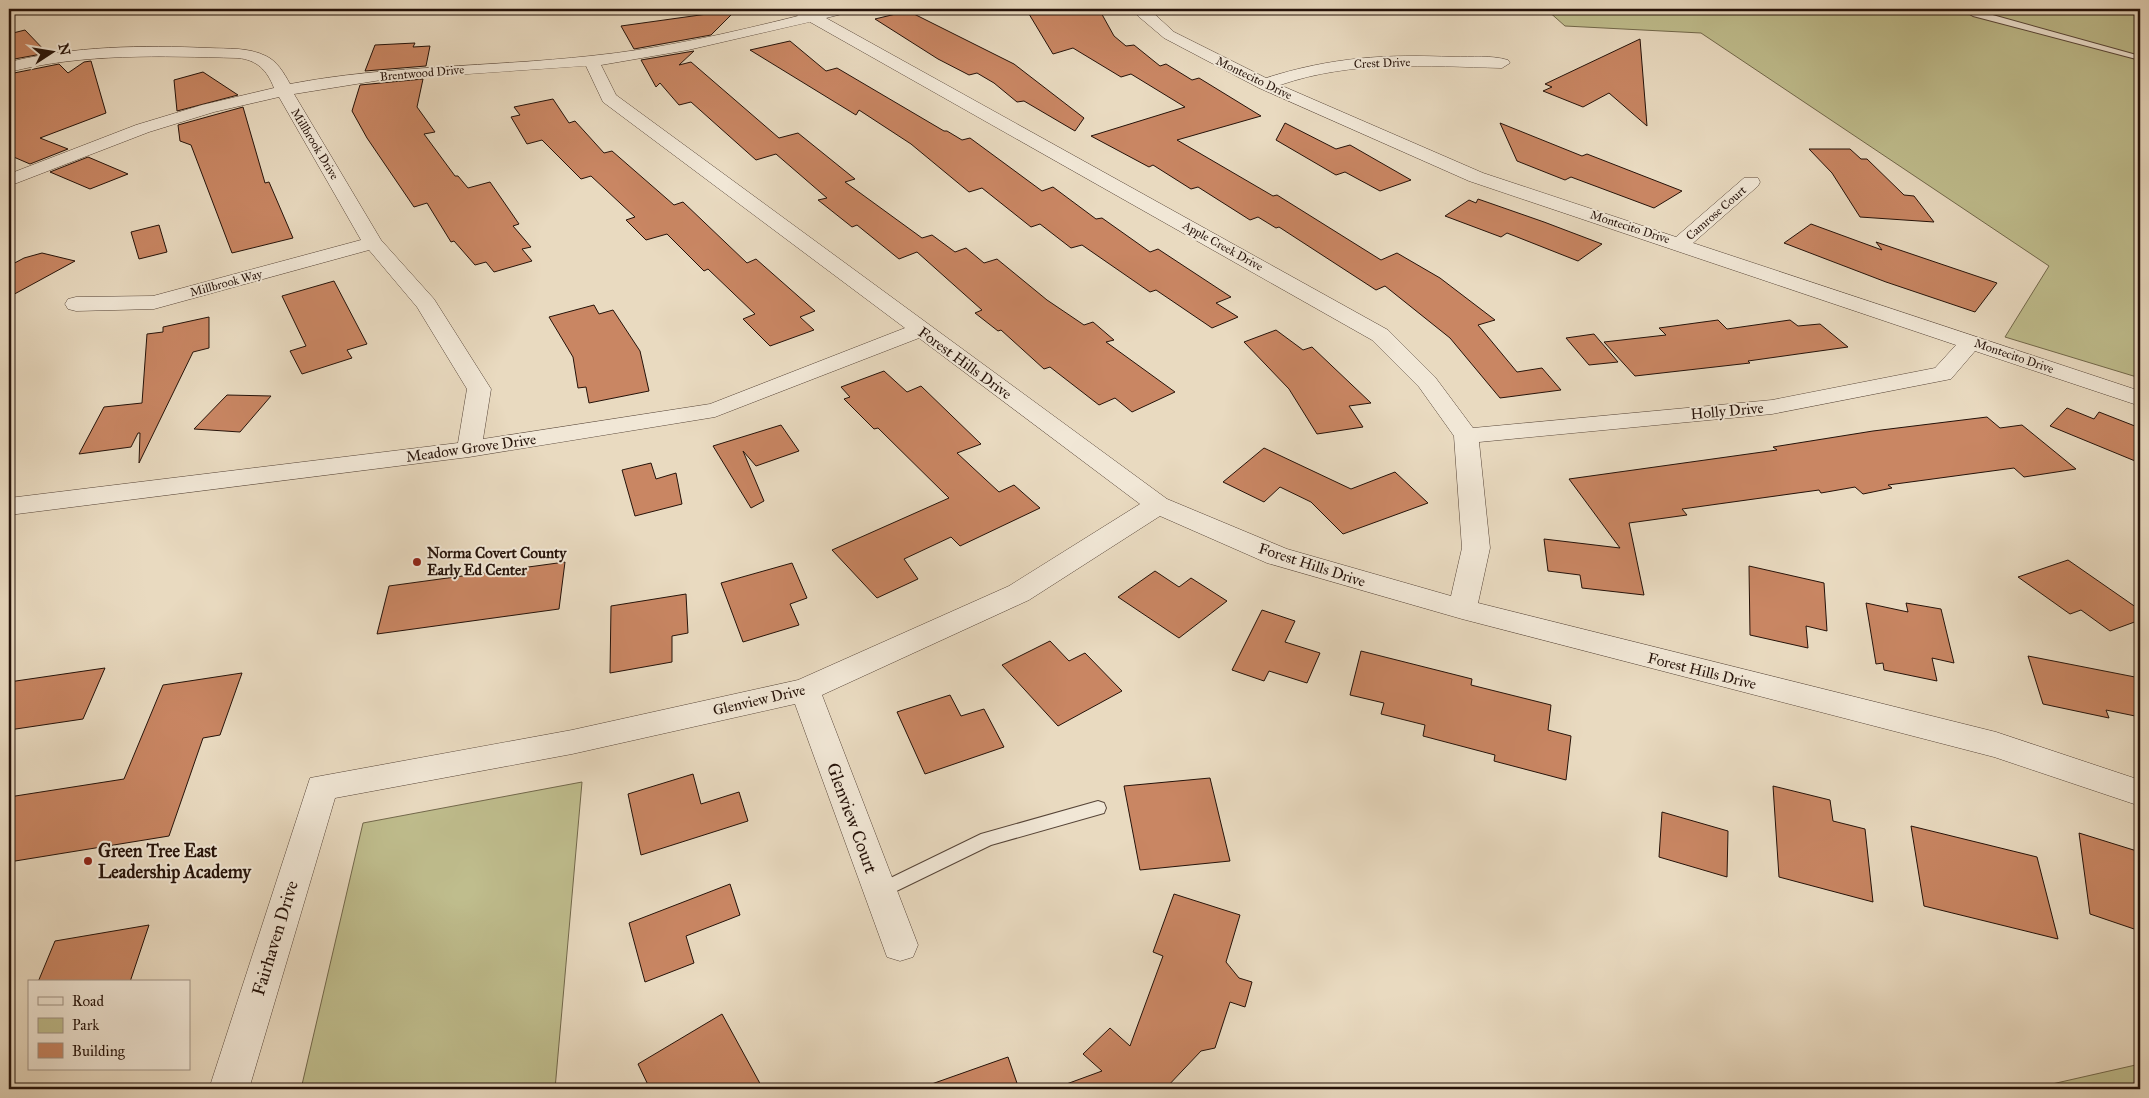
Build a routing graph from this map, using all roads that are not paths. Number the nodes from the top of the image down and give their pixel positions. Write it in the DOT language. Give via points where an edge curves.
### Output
graph roads {
  1 [pos="845,9"];
  2 [pos="1142,9"];
  3 [pos="1965,9"];
  4 [pos="804,13"];
  5 [pos="2140,58"];
  6 [pos="591,61"];
  7 [pos="1502,63"];
  8 [pos="9,67"];
  9 [pos="1265,84"];
  10 [pos="284,91"];
  11 [pos="9,180"];
  12 [pos="1751,182"];
  13 [pos="374,243"];
  14 [pos="1680,244"];
  15 [pos="76,304"];
  16 [pos="920,330"];
  17 [pos="1972,341"];
  18 [pos="2140,399"];
  19 [pos="1466,436"];
  20 [pos="469,450"];
  21 [pos="1158,506"];
  22 [pos="9,507"];
  23 [pos="1462,610"];
  24 [pos="805,690"];
  25 [pos="322,787"];
  26 [pos="2140,793"];
  27 [pos="1098,808"];
  28 [pos="880,890"];
  29 [pos="900,945"];
  30 [pos="229,1089"];
  1 -- 4 [label="street, Brentwood Drive"];
  2 -- 9 [label="street, Montecito Drive" via="1169,35"];
  3 -- 5 [label="lane"];
  4 -- 6 [label="street, Brentwood Drive" via="710,43"];
  4 -- 19 [label="street, Apple Creek Drive" via="1380,334 1427,382"];
  6 -- 10 [label="street, Brentwood Drive" via="351,79"];
  6 -- 16 [label="street, Forest Hills Drive" via="609,98"];
  7 -- 9 [label="street, Crest Drive" via="1394,61 1351,64 1313,69"];
  8 -- 10 [label="street, Millbrook Drive" via="83,52 179,51 253,56 277,71"];
  9 -- 14 [label="street, Montecito Drive" via="1476,177"];
  10 -- 11 [label="street, Brentwood Drive" via="160,122"];
  10 -- 13 [label="street, Millbrook Drive"];
  12 -- 14 [label="street, Camrose Court"];
  13 -- 15 [label="street, Millbrook Way" via="154,302"];
  13 -- 20 [label="street, Millbrook Drive" via="426,304 479,389"];
  14 -- 17 [label="street, Montecito Drive"];
  16 -- 20 [label="street, Meadow Grove Drive" via="715,410"];
  16 -- 21 [label="street, Forest Hills Drive"];
  17 -- 18 [label="street, Montecito Drive"];
  17 -- 19 [label="street, Holly Drive" via="1944,374 1772,407"];
  19 -- 23 [label="street" via="1476,548"];
  20 -- 22 [label="street, Meadow Grove Drive"];
  21 -- 23 [label="street, Forest Hills Drive" via="1277,556"];
  21 -- 24 [label="street, Glenview Drive" via="1019,593"];
  23 -- 26 [label="street, Forest Hills Drive" via="1996,745"];
  24 -- 25 [label="street, Glenview Drive" via="572,742"];
  24 -- 28 [label="street, Glenview Court"];
  25 -- 30 [label="street, Fairhaven Drive"];
  27 -- 28 [label="lane" via="987,839"];
  28 -- 29 [label="street, Glenview Court"];
}
